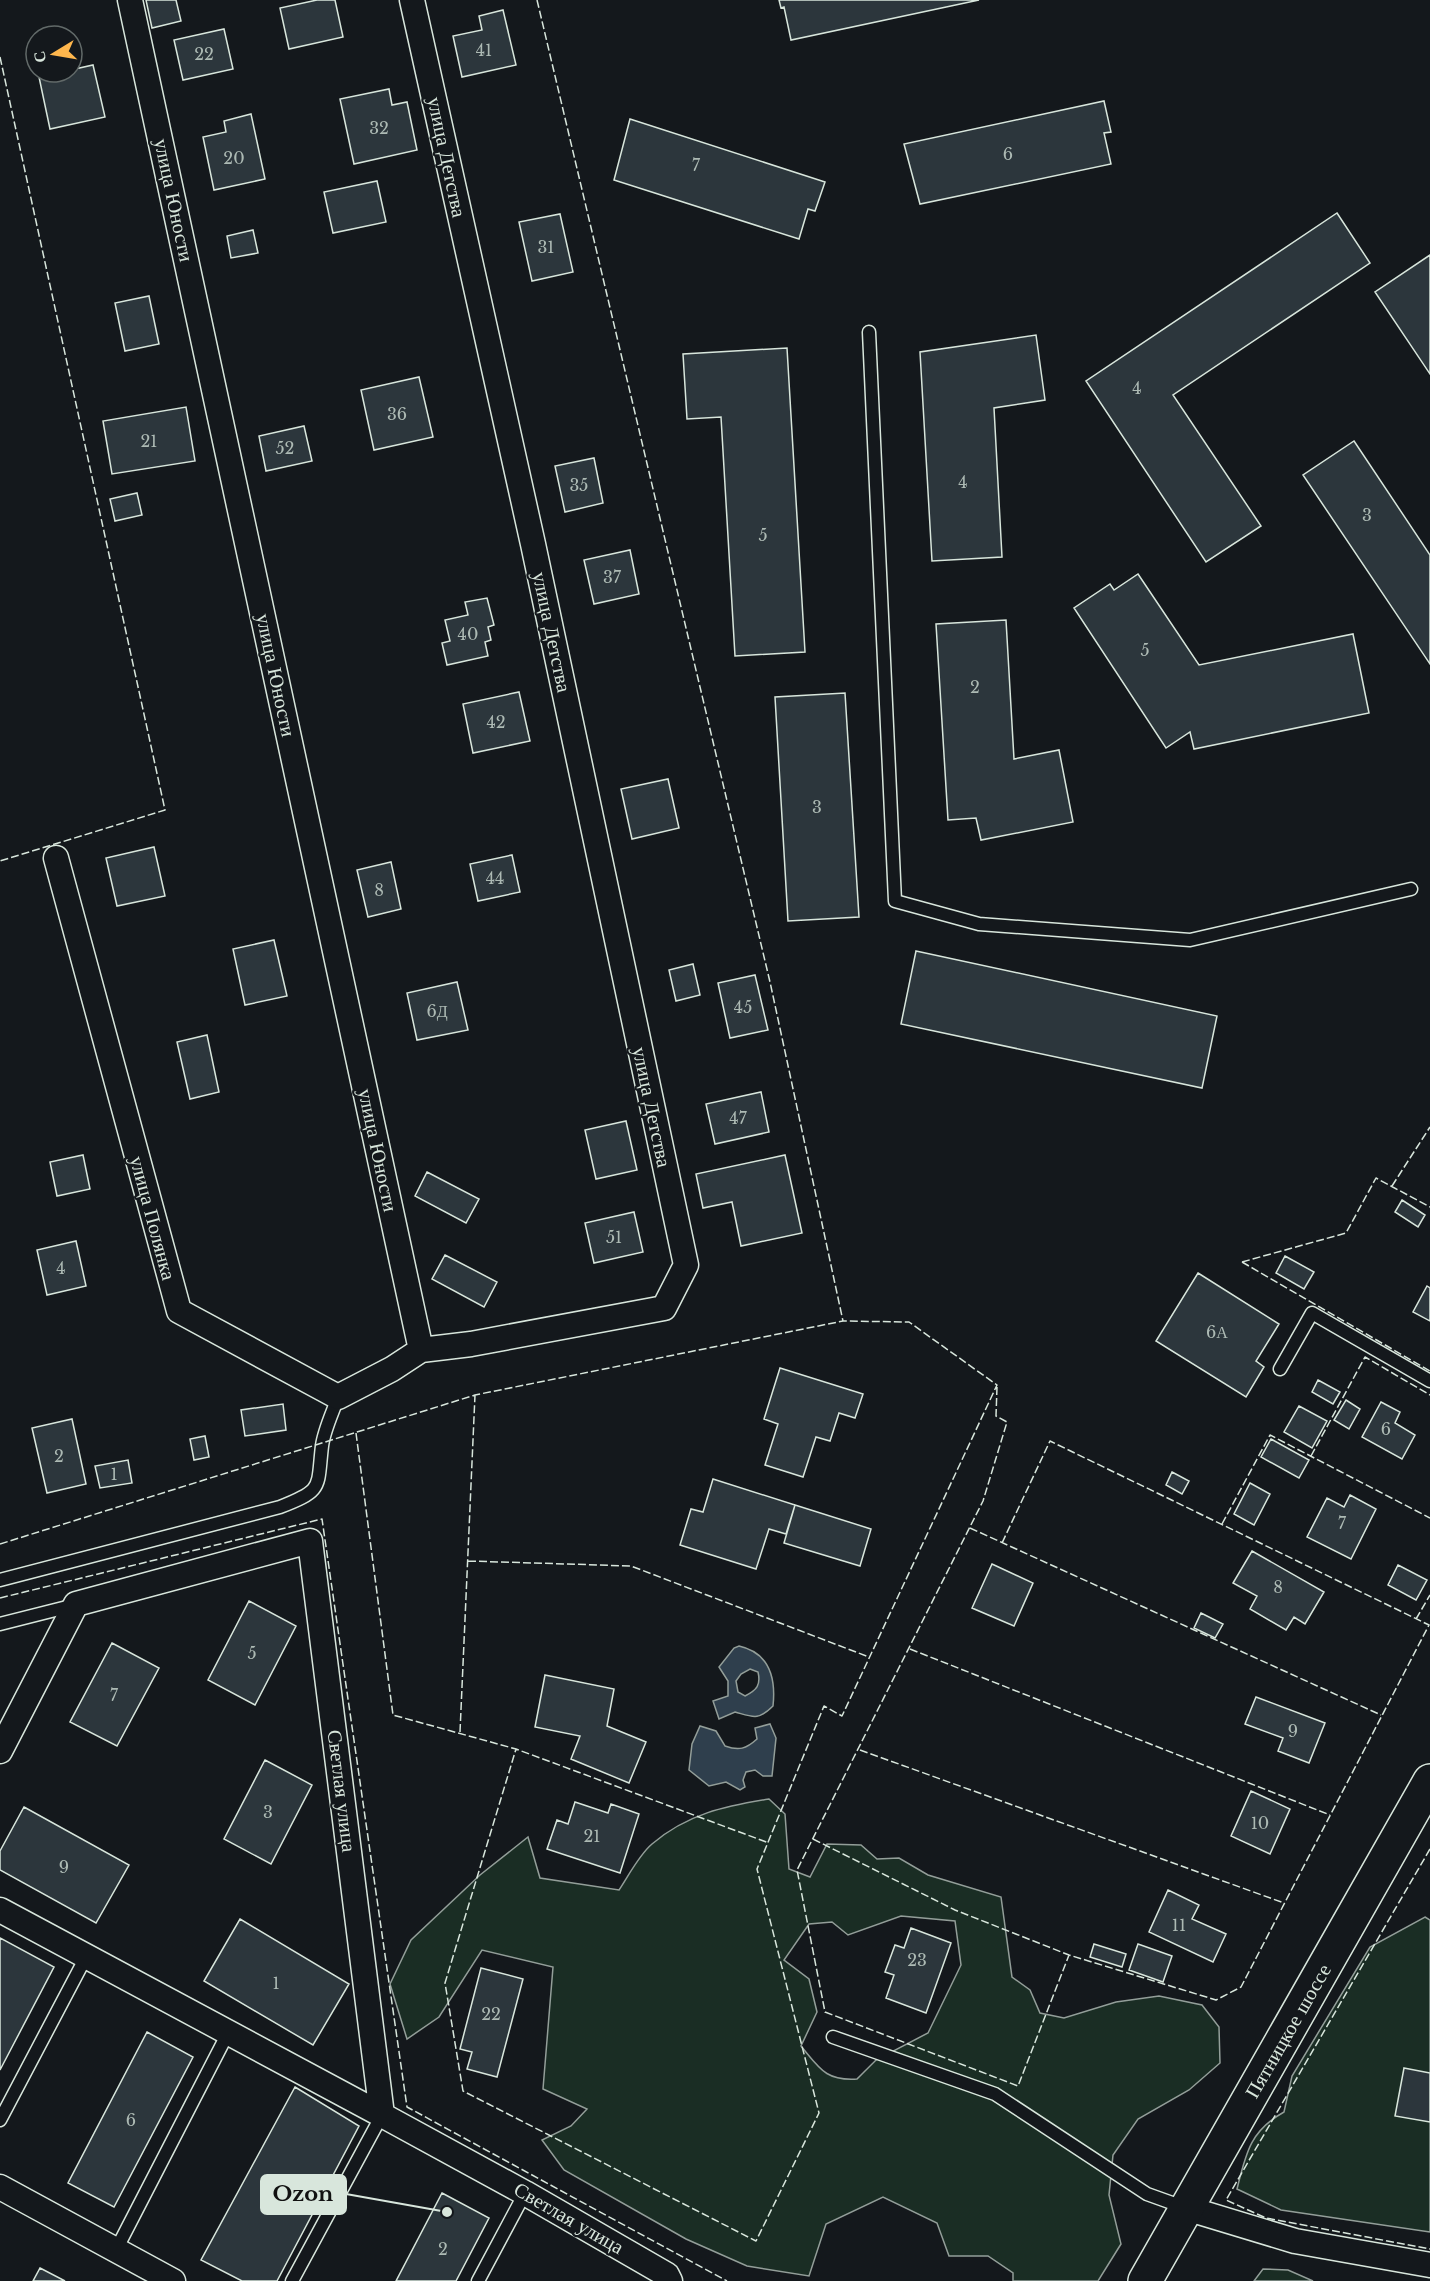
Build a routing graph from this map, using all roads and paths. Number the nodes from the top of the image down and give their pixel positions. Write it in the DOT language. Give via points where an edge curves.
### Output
graph roads {
  1 [pos="130,0"];
  2 [pos="412,0"];
  3 [pos="869,332"];
  4 [pos="56,858"];
  5 [pos="1411,889"];
  6 [pos="421,1350"];
  7 [pos="1280,1369"];
  8 [pos="1430,1381"];
  9 [pos="338,1397"];
  10 [pos="0,1580"];
  11 [pos="76,1604"];
  12 [pos="0,1624"];
  13 [pos="0,1751"];
  14 [pos="1430,1781"];
  15 [pos="0,1910"];
  16 [pos="86,1957"];
  17 [pos="228,2033"];
  18 [pos="833,2037"];
  19 [pos="382,2115"];
  20 [pos="0,2120"];
  21 [pos="0,2187"];
  22 [pos="525,2193"];
  23 [pos="1186,2208"];
  24 [pos="116,2250"];
  25 [pos="1430,2265"];
  26 [pos="667,2279"];
  27 [pos="173,2281"];
  28 [pos="292,2281"];
  29 [pos="478,2281"];
  30 [pos="1145,2281"];
  1 -- 6 [label="street, улица Юности"];
  2 -- 6 [label="street, улица Детства" via="533,544 686,1265 664,1308"];
  3 -- 5 [label="lane" via="895,901 979,924 1190,940"];
  4 -- 9 [label="street, улица Полянка" via="179,1311"];
  6 -- 9 [label="street"];
  7 -- 8 [label="lane" via="1312,1313"];
  9 -- 10 [label="lane" via="322,1443 320,1478 308,1497"];
  11 -- 12 [label="lane"];
  11 -- 13 [label="street"];
  11 -- 19 [label="street, Светлая улица" via="310,1541"];
  14 -- 23 [label="main road, Пятницкое шоссе"];
  15 -- 16 [label="street"];
  16 -- 17 [label="street"];
  16 -- 20 [label="lane"];
  17 -- 19 [label="street"];
  17 -- 24 [label="lane"];
  18 -- 23 [label="lane" via="995,2094 1147,2194"];
  19 -- 22 [label="street, Светлая улица"];
  19 -- 28 [label="lane"];
  21 -- 24 [label="street"];
  22 -- 26 [label="street, Светлая улица"];
  22 -- 29 [label="lane"];
  23 -- 25 [label="street" via="1295,2241"];
  23 -- 30 [label="main road, Пятницкое шоссе"];
  24 -- 27 [label="street"];
}
